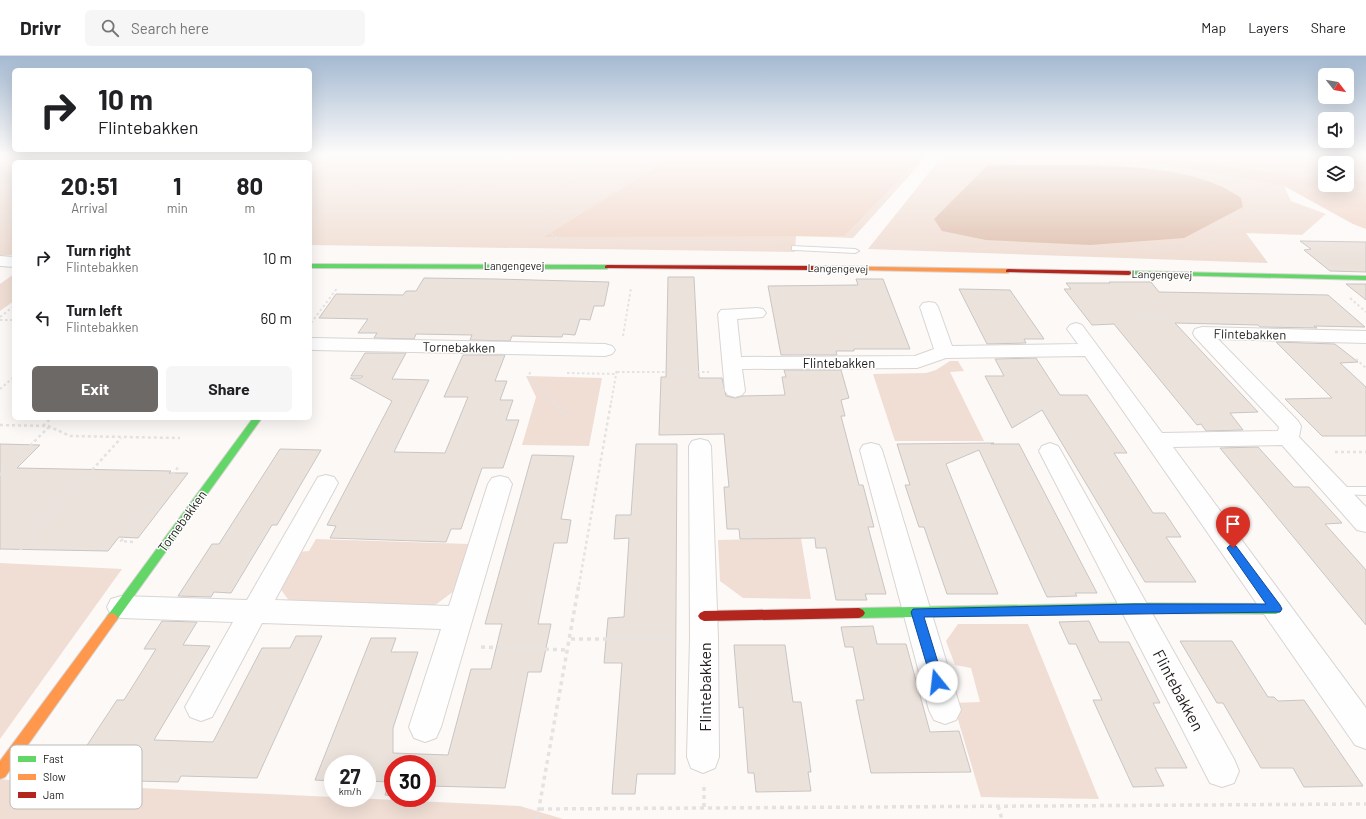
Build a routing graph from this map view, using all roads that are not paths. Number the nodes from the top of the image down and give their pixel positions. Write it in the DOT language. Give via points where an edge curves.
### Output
graph roads {
  1 [pos="795,248"];
  2 [pos="855,251"];
  3 [pos="0,261"];
  4 [pos="12,262"];
  5 [pos="312,266"];
  6 [pos="1366,278"];
  7 [pos="929,307"];
  8 [pos="757,313"];
  9 [pos="1076,329"];
  10 [pos="314,337"];
  11 [pos="1366,337"];
  12 [pos="605,350"];
  13 [pos="1090,350"];
  14 [pos="944,352"];
  15 [pos="732,367"];
  16 [pos="735,391"];
  17 [pos="257,420"];
  18 [pos="1288,438"];
  19 [pos="1155,440"];
  20 [pos="700,446"];
  21 [pos="871,450"];
  22 [pos="1050,451"];
  23 [pos="326,483"];
  24 [pos="500,484"];
  25 [pos="1337,491"];
  26 [pos="1366,491"];
  27 [pos="1366,523"];
  28 [pos="121,607"];
  29 [pos="1135,608"];
  30 [pos="1276,609"];
  31 [pos="253,612"];
  32 [pos="917,612"];
  33 [pos="459,618"];
  34 [pos="704,627"];
  35 [pos="201,707"];
  36 [pos="945,710"];
  37 [pos="425,727"];
  38 [pos="1366,734"];
  39 [pos="20,745"];
  40 [pos="10,758"];
  41 [pos="703,758"];
  42 [pos="0,772"];
  43 [pos="1222,772"];
  1 -- 2 [label="lane"];
  3 -- 4 [label="street"];
  5 -- 6 [label="street, Langengevej" via="855,268"];
  7 -- 14 [label="street"];
  8 -- 15 [label="street" via="727,314"];
  9 -- 13 [label="street"];
  10 -- 12 [label="street, Tornebakken"];
  11 -- 18 [label="street, Flintebakken" via="1202,333 1290,426"];
  13 -- 14 [label="street, Flintebakken"];
  13 -- 19 [label="street"];
  14 -- 15 [label="street, Flintebakken" via="917,362"];
  15 -- 16 [label="street"];
  17 -- 28 [label="street, Tornebakken"];
  18 -- 19 [label="street"];
  18 -- 25 [label="street"];
  19 -- 30 [label="street"];
  20 -- 34 [label="street, Flintebakken"];
  21 -- 32 [label="street"];
  22 -- 29 [label="street, Flintebakken"];
  23 -- 31 [label="street"];
  24 -- 33 [label="street"];
  25 -- 26 [label="lane"];
  25 -- 27 [label="street"];
  28 -- 31 [label="street"];
  28 -- 39 [label="street, Tornebakken"];
  29 -- 30 [label="street"];
  29 -- 32 [label="street"];
  29 -- 43 [label="street, Flintebakken"];
  30 -- 38 [label="street"];
  31 -- 33 [label="street"];
  31 -- 35 [label="street"];
  32 -- 34 [label="street"];
  32 -- 36 [label="street"];
  33 -- 37 [label="street"];
  34 -- 41 [label="street, Flintebakken"];
  40 -- 42 [label="street, Tornebakken"];
}
